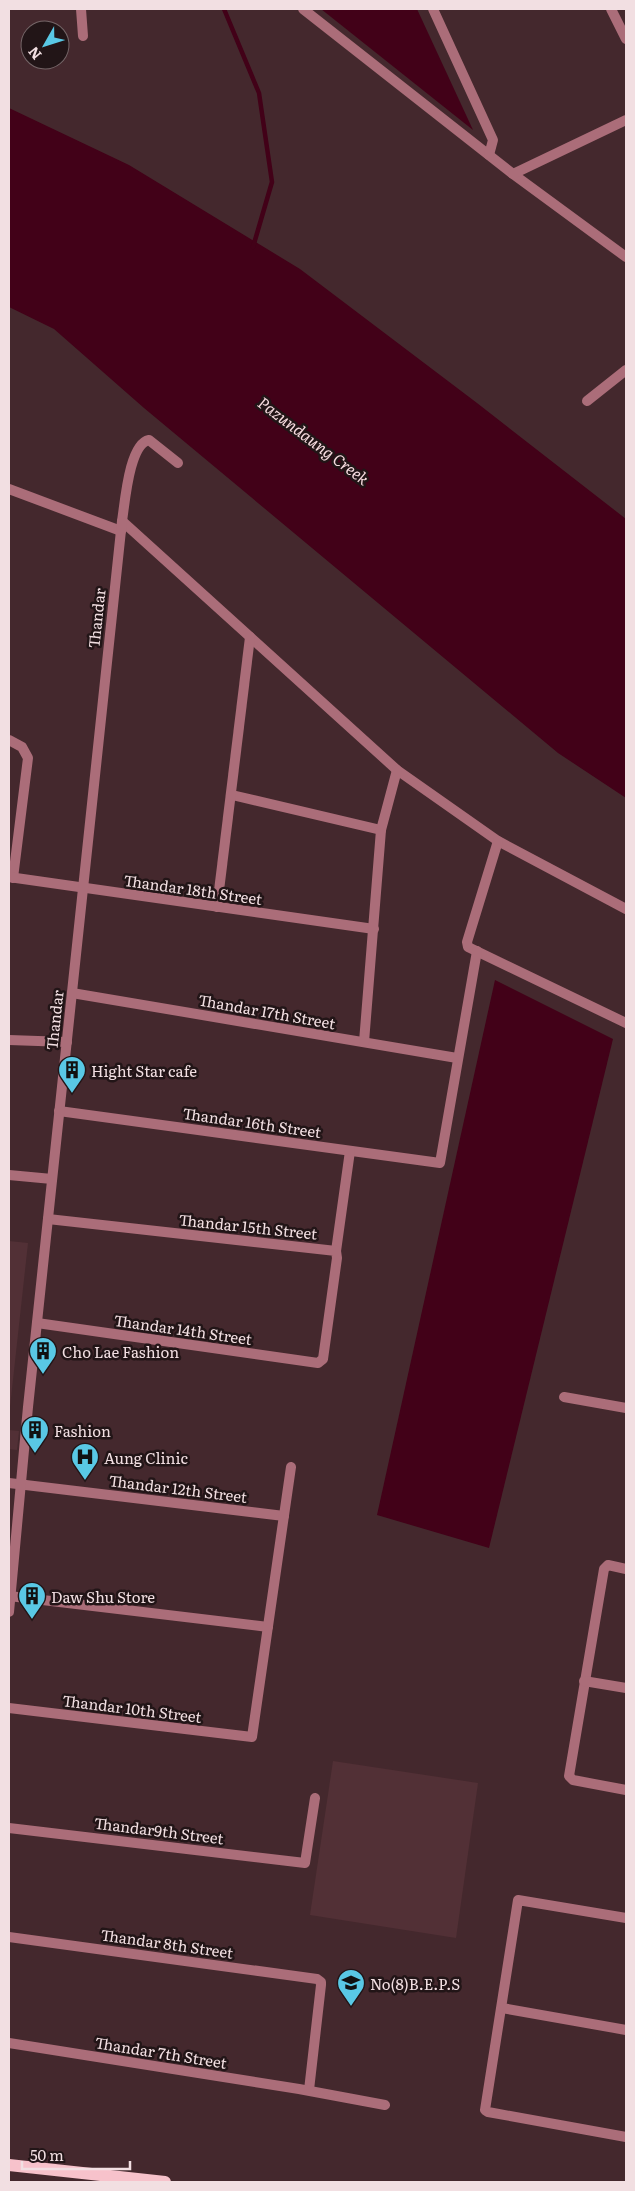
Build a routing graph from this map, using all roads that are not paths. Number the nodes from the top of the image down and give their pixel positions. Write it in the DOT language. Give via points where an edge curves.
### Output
graph roads {
  1 [pos="80,9"];
  2 [pos="303,9"];
  3 [pos="433,9"];
  4 [pos="612,9"];
  5 [pos="83,36"];
  6 [pos="626,39"];
  7 [pos="626,120"];
  8 [pos="489,155"];
  9 [pos="513,174"];
  10 [pos="626,256"];
  11 [pos="626,370"];
  12 [pos="587,401"];
  13 [pos="178,463"];
  14 [pos="9,489"];
  15 [pos="121,526"];
  16 [pos="250,637"];
  17 [pos="9,740"];
  18 [pos="397,770"];
  19 [pos="232,795"];
  20 [pos="382,830"];
  21 [pos="498,841"];
  22 [pos="11,877"];
  23 [pos="83,889"];
  24 [pos="217,907"];
  25 [pos="626,909"];
  26 [pos="374,929"];
  27 [pos="477,951"];
  28 [pos="72,993"];
  29 [pos="626,1023"];
  30 [pos="9,1040"];
  31 [pos="66,1042"];
  32 [pos="364,1042"];
  33 [pos="457,1058"];
  34 [pos="59,1111"];
  35 [pos="350,1151"];
  36 [pos="9,1175"];
  37 [pos="52,1179"];
  38 [pos="48,1219"];
  39 [pos="336,1250"];
  40 [pos="37,1323"];
  41 [pos="323,1358"];
  42 [pos="564,1397"];
  43 [pos="626,1408"];
  44 [pos="292,1467"];
  45 [pos="9,1483"];
  46 [pos="21,1484"];
  47 [pos="284,1516"];
  48 [pos="626,1568"];
  49 [pos="10,1596"];
  50 [pos="9,1612"];
  51 [pos="268,1627"];
  52 [pos="584,1681"];
  53 [pos="626,1688"];
  54 [pos="9,1708"];
  55 [pos="626,1790"];
  56 [pos="315,1798"];
  57 [pos="9,1828"];
  58 [pos="626,1918"];
  59 [pos="9,1937"];
  60 [pos="502,2008"];
  61 [pos="626,2030"];
  62 [pos="9,2043"];
  63 [pos="309,2090"];
  64 [pos="385,2104"];
  65 [pos="626,2137"];
  66 [pos="9,2165"];
  67 [pos="165,2182"];
  1 -- 5 [label="street"];
  2 -- 8 [label="street"];
  3 -- 8 [label="street" via="493,140"];
  4 -- 6 [label="street"];
  7 -- 9 [label="street"];
  8 -- 9 [label="street"];
  9 -- 10 [label="street"];
  11 -- 12 [label="street"];
  13 -- 15 [label="street, Thandar" via="149,440 136,449"];
  14 -- 15 [label="street"];
  15 -- 16 [label="street"];
  15 -- 23 [label="street, Thandar"];
  16 -- 18 [label="street"];
  16 -- 19 [label="street"];
  17 -- 22 [label="street" via="22,747 28,758"];
  18 -- 20 [label="street"];
  18 -- 21 [label="street"];
  19 -- 20 [label="street"];
  19 -- 24 [label="street"];
  20 -- 26 [label="street"];
  21 -- 25 [label="street"];
  21 -- 27 [label="street" via="467,942 468,947"];
  22 -- 23 [label="street, Thandar 18th Street"];
  23 -- 24 [label="street, Thandar 18th Street"];
  23 -- 28 [label="street, Thandar"];
  24 -- 26 [label="street, Thandar 18th Street"];
  26 -- 32 [label="street"];
  27 -- 29 [label="street"];
  27 -- 33 [label="street"];
  28 -- 31 [label="street, Thandar"];
  28 -- 32 [label="street, Thandar 17th Street"];
  30 -- 31 [label="street"];
  31 -- 34 [label="street, Thandar"];
  32 -- 33 [label="street, Thandar 17th Street"];
  33 -- 35 [label="street, Thandar 16th Street" via="440,1163"];
  34 -- 35 [label="street, Thandar 16th Street"];
  34 -- 37 [label="street, Thandar"];
  35 -- 39 [label="street"];
  36 -- 37 [label="street"];
  37 -- 38 [label="street, Thandar"];
  38 -- 39 [label="street, Thandar 15th Street"];
  38 -- 40 [label="street, Thandar"];
  39 -- 41 [label="street, Thandar 15th Street"];
  40 -- 41 [label="street, Thandar 14th Street" via="318,1363"];
  40 -- 46 [label="street, Thandar"];
  42 -- 43 [label="street"];
  44 -- 47 [label="street"];
  45 -- 46 [label="street, Thandar 12th Street"];
  46 -- 47 [label="street, Thandar 12th Street"];
  46 -- 49 [label="street, Thandar"];
  47 -- 51 [label="street"];
  48 -- 52 [label="street" via="605,1566"];
  49 -- 50 [label="street, Thandar"];
  49 -- 51 [label="street"];
  51 -- 54 [label="street, Thandar 10th Street" via="252,1737"];
  52 -- 53 [label="street"];
  52 -- 55 [label="street" via="570,1779"];
  56 -- 57 [label="street, Thandar9th Street" via="305,1863"];
  58 -- 60 [label="street" via="518,1900"];
  59 -- 63 [label="street, Thandar 8th Street" via="317,1979 321,1982"];
  60 -- 61 [label="street"];
  60 -- 65 [label="street" via="486,2111"];
  62 -- 63 [label="street, Thandar 7th Street"];
  63 -- 64 [label="street, Thandar 7th Street"];
  66 -- 67 [label="main road"];
}
